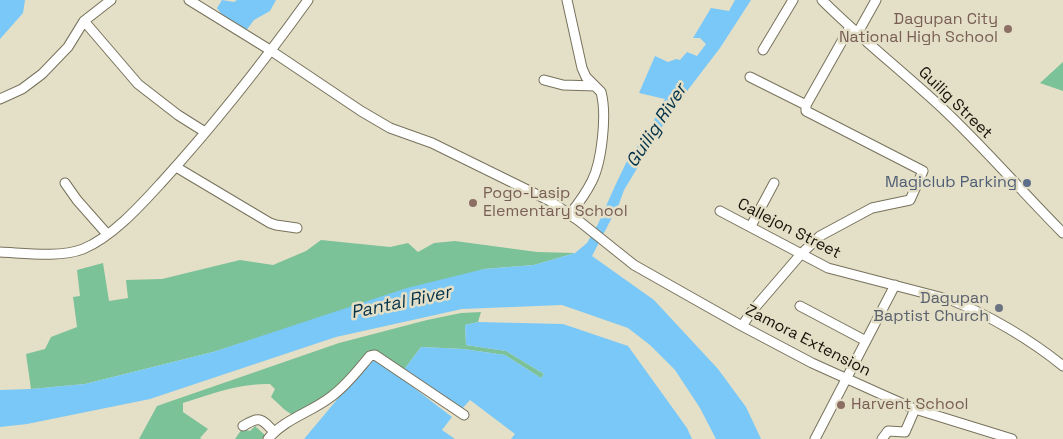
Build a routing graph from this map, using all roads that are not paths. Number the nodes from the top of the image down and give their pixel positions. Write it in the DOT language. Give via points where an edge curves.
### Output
graph roads {
  1 [pos="111,0"];
  2 [pos="190,0"];
  3 [pos="308,0"];
  4 [pos="567,0"];
  5 [pos="793,0"];
  6 [pos="822,0"];
  7 [pos="876,0"];
  8 [pos="84,21"];
  9 [pos="854,31"];
  10 [pos="270,50"];
  11 [pos="763,50"];
  12 [pos="750,78"];
  13 [pos="544,80"];
  14 [pos="595,86"];
  15 [pos="0,99"];
  16 [pos="806,105"];
  17 [pos="206,132"];
  18 [pos="176,167"];
  19 [pos="65,182"];
  20 [pos="774,183"];
  21 [pos="720,211"];
  22 [pos="570,214"];
  23 [pos="751,226"];
  24 [pos="297,228"];
  25 [pos="1063,233"];
  26 [pos="107,234"];
  27 [pos="0,252"];
  28 [pos="801,254"];
  29 [pos="895,285"];
  30 [pos="800,306"];
  31 [pos="742,326"];
  32 [pos="866,341"];
  33 [pos="1063,366"];
  34 [pos="846,378"];
  35 [pos="915,408"];
  36 [pos="464,415"];
  37 [pos="243,426"];
  38 [pos="271,435"];
  39 [pos="903,436"];
  40 [pos="815,439"];
  41 [pos="882,439"];
  42 [pos="1012,439"];
  1 -- 8 [label="street"];
  2 -- 10 [label="street, Zamora Extension"];
  3 -- 10 [label="street"];
  4 -- 14 [label="street" via="582,68"];
  5 -- 11 [label="street"];
  6 -- 9 [label="street, Guilig Street"];
  7 -- 9 [label="street"];
  8 -- 15 [label="street" via="68,47 42,74 22,89"];
  8 -- 17 [label="street" via="138,84 170,110"];
  9 -- 16 [label="street"];
  9 -- 25 [label="street, Guilig Street" via="963,128"];
  10 -- 17 [label="street"];
  10 -- 22 [label="street, Zamora Extension" via="390,128 439,146"];
  12 -- 16 [label="street"];
  13 -- 14 [label="street" via="563,85"];
  14 -- 22 [label="street" via="601,92 604,118 598,162 593,180"];
  16 -- 28 [label="street" via="804,109 808,114 923,171 910,200 872,208 842,222"];
  17 -- 18 [label="street"];
  18 -- 24 [label="street" via="270,223"];
  18 -- 26 [label="street" via="139,207"];
  19 -- 26 [label="street"];
  20 -- 23 [label="street"];
  21 -- 23 [label="street, Callejon Street"];
  22 -- 31 [label="street, Zamora Extension" via="634,265"];
  23 -- 28 [label="street, Callejon Street"];
  26 -- 27 [label="street" via="74,252"];
  28 -- 29 [label="street, Callejon Street" via="828,268"];
  28 -- 31 [label="street"];
  29 -- 32 [label="street"];
  29 -- 33 [label="street, Callejon Street" via="950,300 981,313"];
  30 -- 32 [label="street"];
  31 -- 34 [label="street, Zamora Extension"];
  32 -- 34 [label="street"];
  34 -- 35 [label="street, Zamora Extension"];
  34 -- 40 [label="street"];
  35 -- 39 [label="street"];
  35 -- 42 [label="street, Zamora Extension"];
  36 -- 38 [label="street" via="375,355 370,356 332,397"];
  37 -- 38 [label="street" via="253,420 262,420"];
  39 -- 41 [label="street" via="888,431"];
}
